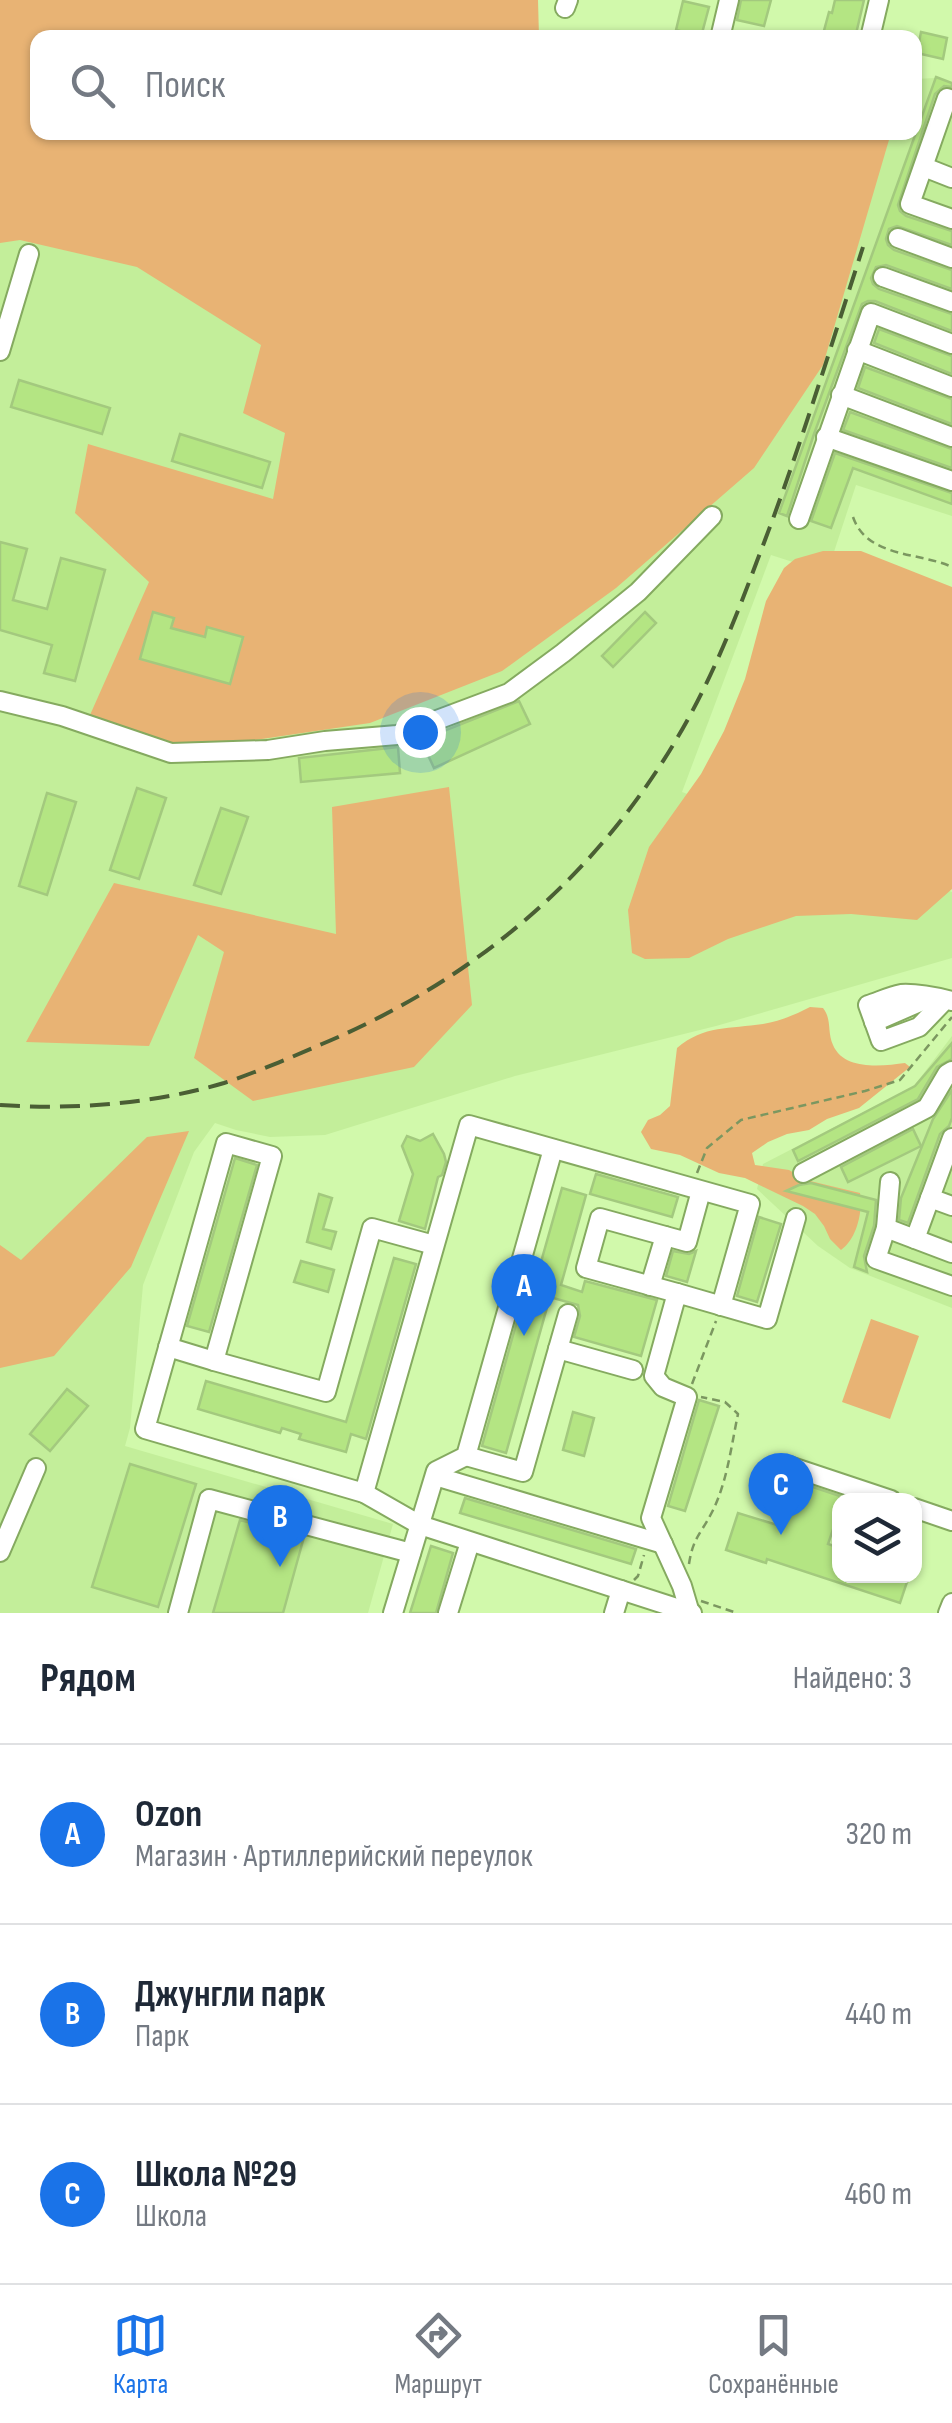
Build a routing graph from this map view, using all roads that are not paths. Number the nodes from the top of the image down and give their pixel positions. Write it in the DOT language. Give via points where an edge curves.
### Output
graph roads {
  1 [pos="730,0"];
  2 [pos="879,0"];
  3 [pos="722,30"];
  4 [pos="872,30"];
  5 [pos="952,100"];
  6 [pos="944,136"];
  7 [pos="924,168"];
  8 [pos="952,178"];
  9 [pos="952,219"];
  10 [pos="898,238"];
  11 [pos="29,254"];
  12 [pos="952,258"];
  13 [pos="883,276"];
  14 [pos="952,302"];
  15 [pos="952,344"];
  16 [pos="857,350"];
  17 [pos="0,351"];
  18 [pos="952,387"];
  19 [pos="841,395"];
  20 [pos="826,437"];
  21 [pos="952,437"];
  22 [pos="952,480"];
  23 [pos="712,516"];
  24 [pos="799,519"];
  25 [pos="0,701"];
  26 [pos="945,1004"];
  27 [pos="952,1072"];
  28 [pos="952,1138"];
  29 [pos="553,1149"];
  30 [pos="947,1165"];
  31 [pos="803,1173"];
  32 [pos="890,1182"];
  33 [pos="696,1189"];
  34 [pos="930,1198"];
  35 [pos="952,1206"];
  36 [pos="796,1218"];
  37 [pos="886,1228"];
  38 [pos="665,1236"];
  39 [pos="915,1239"];
  40 [pos="434,1245"];
  41 [pos="952,1253"];
  42 [pos="650,1286"];
  43 [pos="952,1286"];
  44 [pos="677,1294"];
  45 [pos="722,1306"];
  46 [pos="568,1314"];
  47 [pos="168,1347"];
  48 [pos="558,1348"];
  49 [pos="214,1360"];
  50 [pos="633,1370"];
  51 [pos="466,1456"];
  52 [pos="790,1466"];
  53 [pos="36,1468"];
  54 [pos="435,1476"];
  55 [pos="364,1493"];
  56 [pos="870,1493"];
  57 [pos="922,1511"];
  58 [pos="952,1521"];
  59 [pos="420,1526"];
  60 [pos="470,1542"];
  61 [pos="656,1542"];
  62 [pos="0,1552"];
  63 [pos="411,1553"];
  64 [pos="621,1590"];
  65 [pos="952,1602"];
  66 [pos="178,1613"];
  67 [pos="392,1613"];
  68 [pos="448,1613"];
  69 [pos="614,1613"];
  70 [pos="690,1613"];
  71 [pos="948,1613"];
  1 -- 3 [label="street"];
  2 -- 4 [label="street"];
  5 -- 6 [label="street"];
  6 -- 7 [label="street"];
  7 -- 8 [label="street"];
  7 -- 9 [label="street" via="910,204"];
  10 -- 12 [label="street"];
  11 -- 17 [label="street"];
  13 -- 14 [label="street"];
  15 -- 16 [label="street" via="871,313"];
  16 -- 18 [label="street"];
  16 -- 19 [label="street"];
  19 -- 20 [label="street"];
  19 -- 21 [label="street"];
  20 -- 22 [label="street"];
  20 -- 24 [label="street"];
  23 -- 25 [label="street" via="638,592 509,693 397,734 268,750 171,753"];
  26 -- 26 [label="street" via="918,1026 881,1042 868,1005 900,994"];
  27 -- 31 [label="street" via="926,1108"];
  28 -- 30 [label="street"];
  29 -- 33 [label="street"];
  29 -- 40 [label="street" via="468,1125"];
  29 -- 51 [label="street"];
  30 -- 34 [label="street"];
  32 -- 37 [label="street"];
  33 -- 38 [label="street" via="687,1242"];
  33 -- 45 [label="street" via="750,1204"];
  34 -- 35 [label="street"];
  34 -- 39 [label="street"];
  36 -- 45 [label="street" via="767,1319"];
  37 -- 39 [label="street"];
  37 -- 43 [label="street" via="876,1259"];
  38 -- 42 [label="street"];
  38 -- 42 [label="street" via="600,1218 595,1234 586,1268"];
  39 -- 41 [label="street"];
  40 -- 49 [label="street" via="372,1228 326,1392"];
  40 -- 55 [label="street"];
  42 -- 44 [label="street"];
  44 -- 45 [label="street"];
  44 -- 61 [label="street" via="654,1376 687,1397 651,1518"];
  46 -- 48 [label="street"];
  47 -- 49 [label="street"];
  47 -- 49 [label="street" via="226,1142 272,1156"];
  47 -- 55 [label="street" via="144,1429"];
  48 -- 50 [label="street"];
  48 -- 51 [label="street" via="523,1472"];
  51 -- 54 [label="street"];
  52 -- 56 [label="street"];
  53 -- 62 [label="street"];
  54 -- 59 [label="street"];
  54 -- 61 [label="street"];
  55 -- 59 [label="street"];
  57 -- 58 [label="street"];
  59 -- 60 [label="street"];
  59 -- 63 [label="street"];
  60 -- 64 [label="street"];
  60 -- 68 [label="street"];
  61 -- 70 [label="street"];
  63 -- 66 [label="street" via="209,1499"];
  63 -- 67 [label="street"];
  64 -- 69 [label="street"];
  64 -- 70 [label="street"];
  65 -- 71 [label="street"];
}
